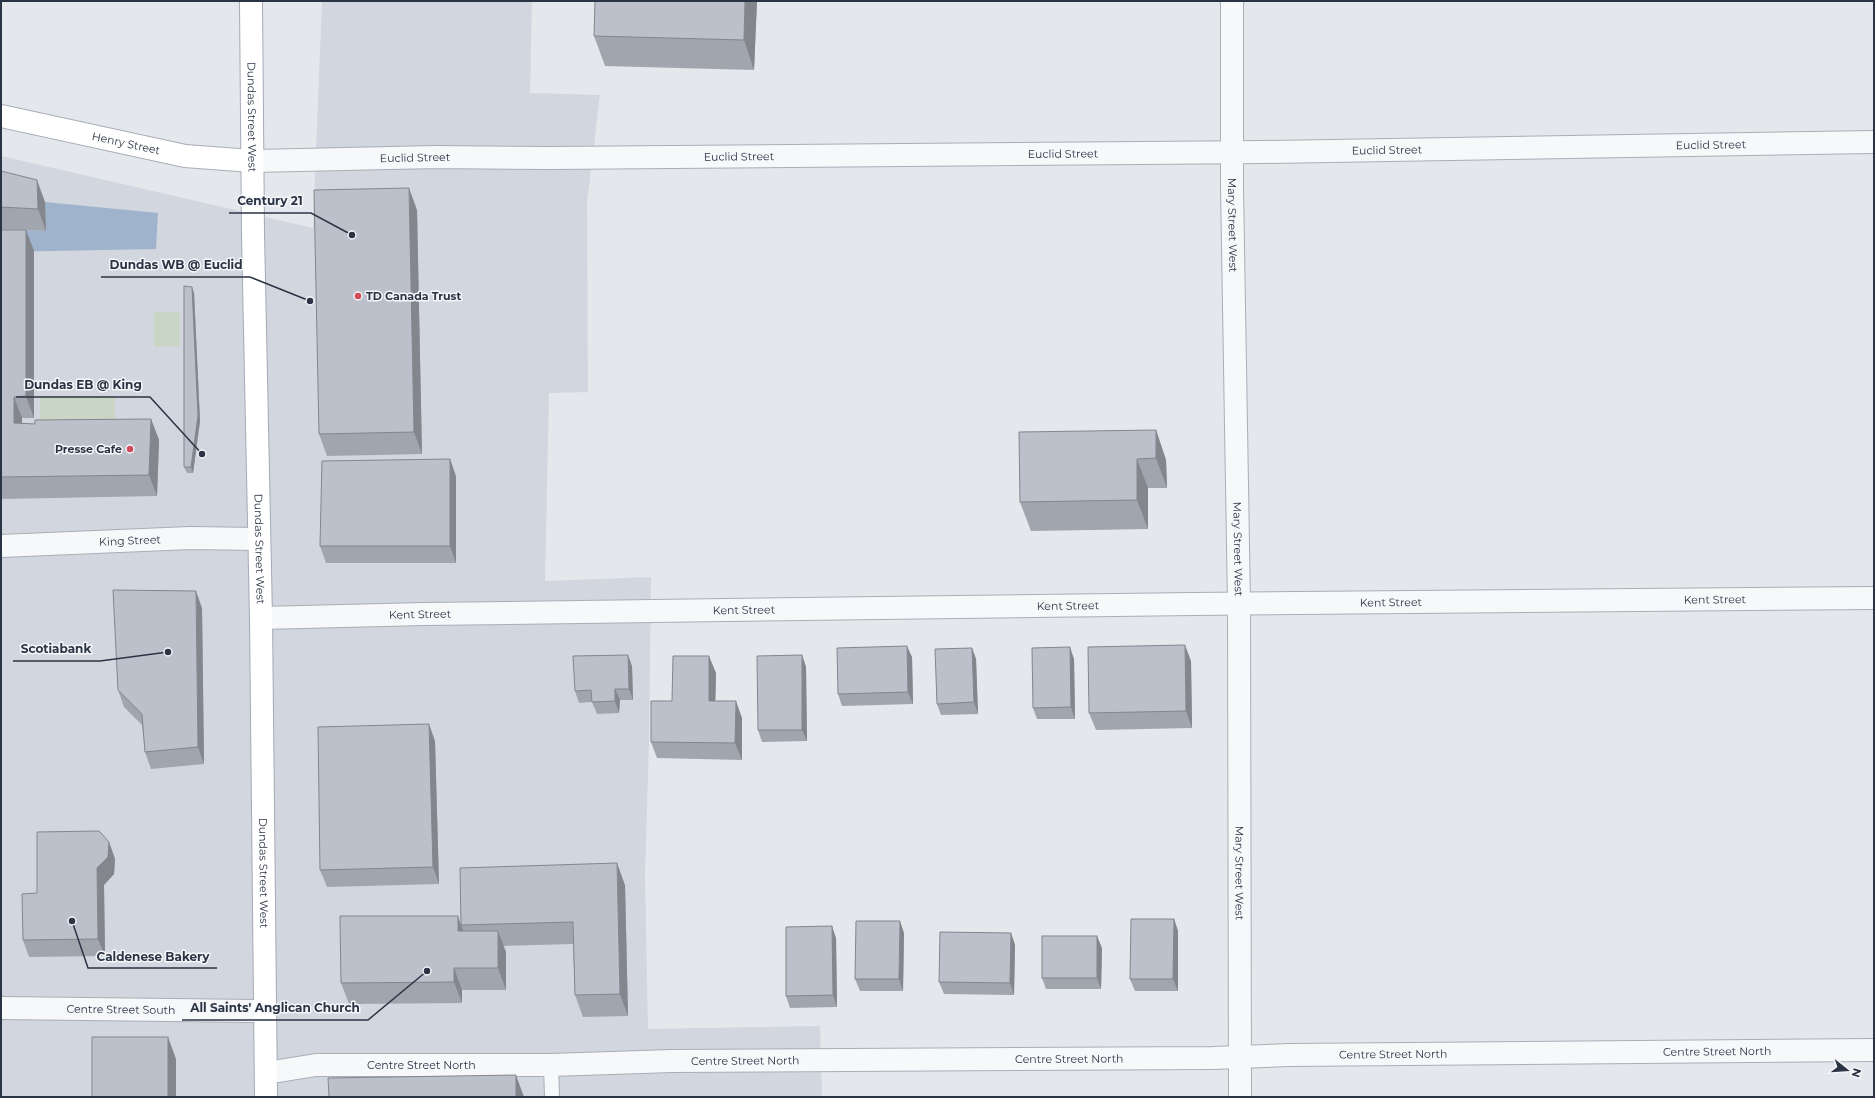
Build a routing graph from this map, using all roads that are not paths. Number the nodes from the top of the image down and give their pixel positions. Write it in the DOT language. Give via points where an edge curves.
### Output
graph roads {
  1 [pos="251,1"];
  2 [pos="1232,1"];
  3 [pos="1,116"];
  4 [pos="1874,142"];
  5 [pos="1232,152"];
  6 [pos="252,161"];
  7 [pos="259,539"];
  8 [pos="1,546"];
  9 [pos="1874,598"];
  10 [pos="1239,604"];
  11 [pos="261,618"];
  12 [pos="1,1008"];
  13 [pos="265,1010"];
  14 [pos="1874,1050"];
  15 [pos="1240,1057"];
  16 [pos="551,1064"];
  17 [pos="266,1073"];
  18 [pos="266,1097"];
  19 [pos="552,1097"];
  20 [pos="1240,1097"];
  1 -- 6 [label="main road, Dundas Street West"];
  2 -- 5 [label="street, Mary Street West"];
  3 -- 6 [label="main road, Henry Street" via="185,156"];
  4 -- 5 [label="street, Euclid Street"];
  5 -- 6 [label="street, Euclid Street" via="436,157"];
  5 -- 10 [label="street, Mary Street West"];
  6 -- 7 [label="main road, Dundas Street West"];
  7 -- 8 [label="street, King Street" via="190,538"];
  7 -- 11 [label="main road, Dundas Street West"];
  9 -- 10 [label="street, Kent Street"];
  10 -- 11 [label="street, Kent Street" via="604,611"];
  10 -- 15 [label="street, Mary Street West"];
  11 -- 13 [label="main road, Dundas Street West"];
  12 -- 13 [label="street, Centre Street South"];
  13 -- 17 [label="main road, Dundas Street West"];
  14 -- 15 [label="street, Centre Street North"];
  15 -- 16 [label="street, Centre Street North"];
  15 -- 20 [label="street, Mary Street West"];
  16 -- 17 [label="street, Centre Street North" via="316,1065"];
  16 -- 19 [label="lane"];
  17 -- 18 [label="main road, Dundas Street West"];
}
